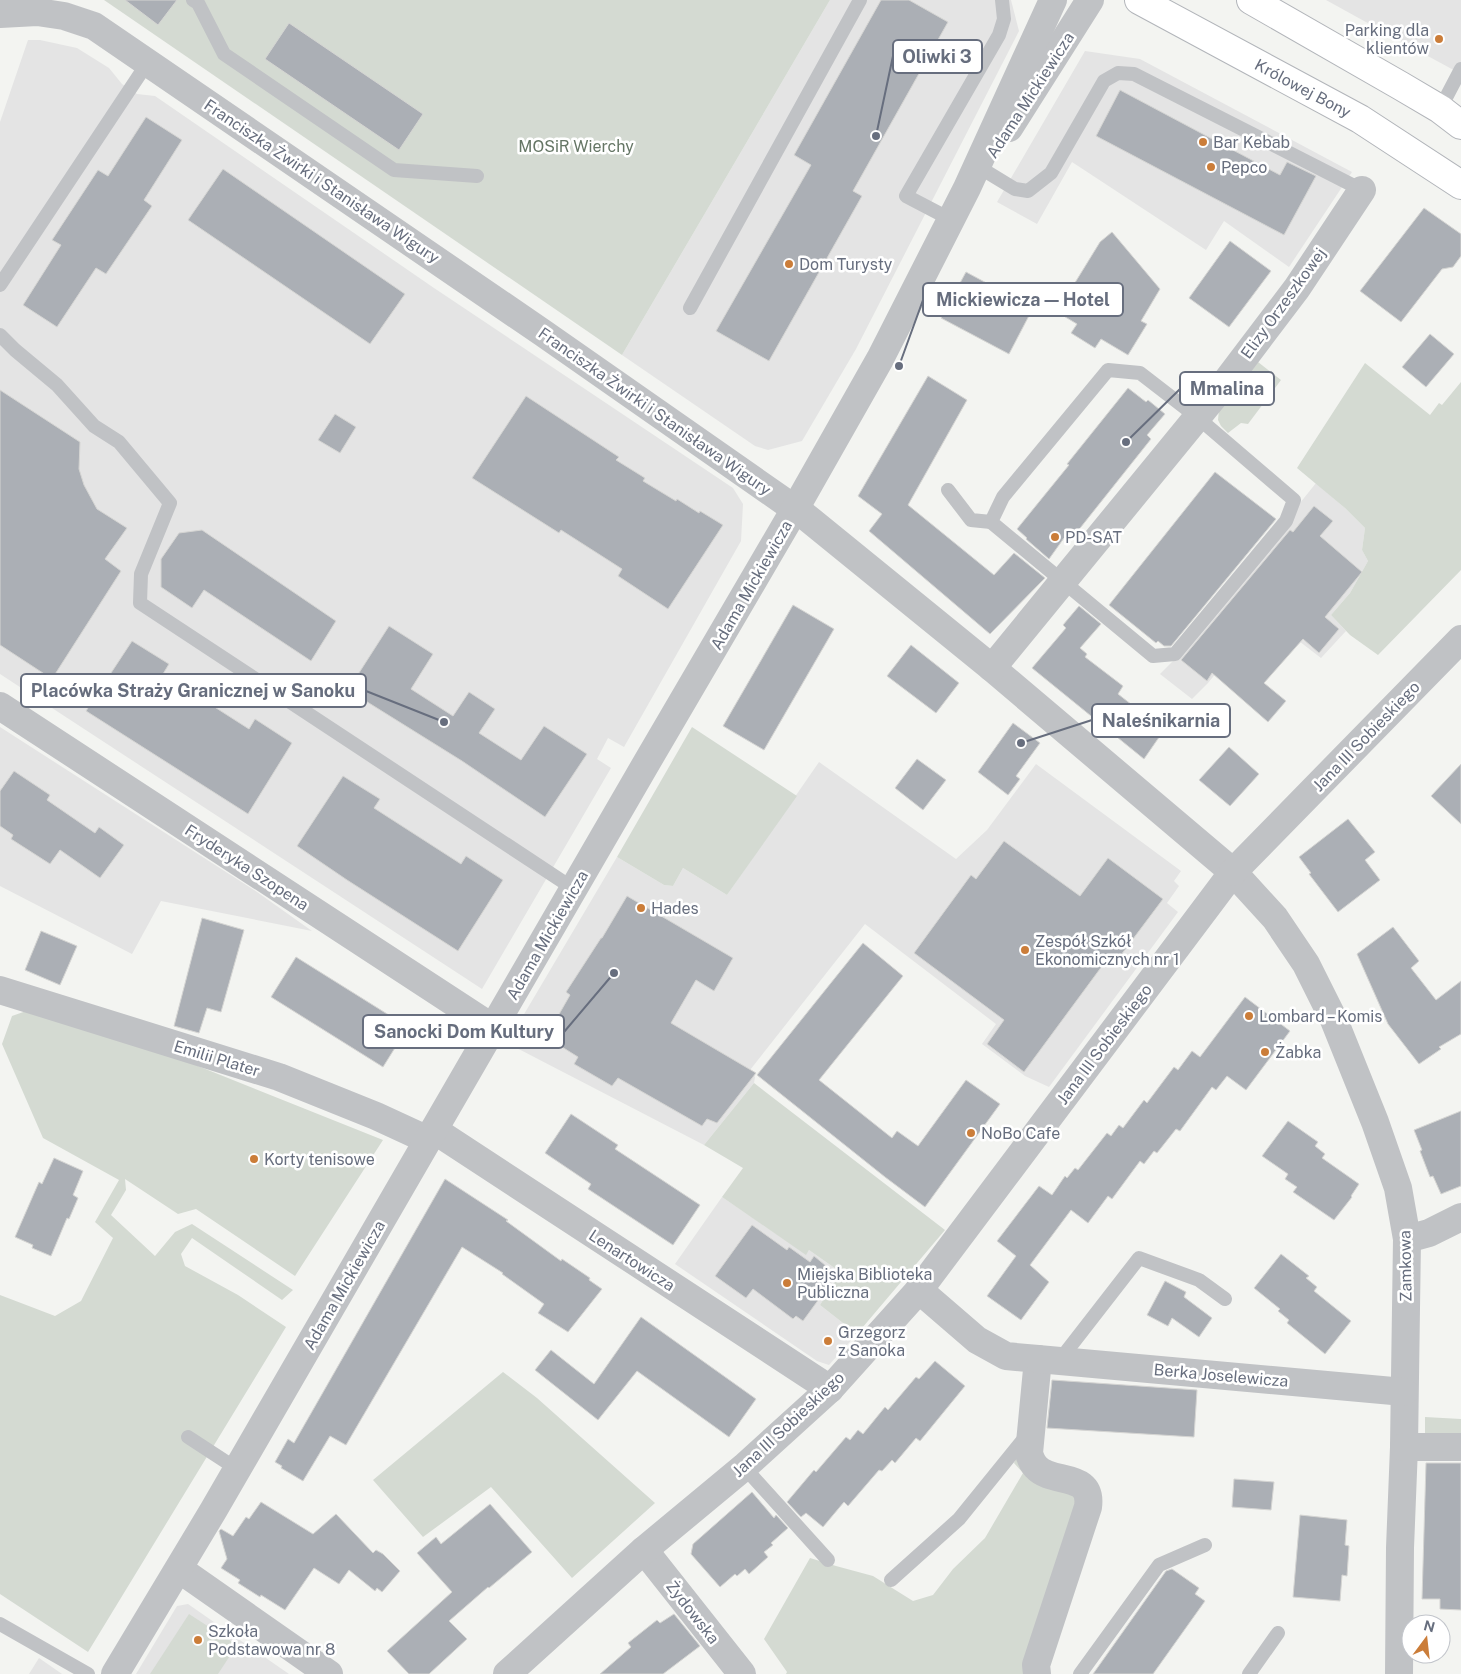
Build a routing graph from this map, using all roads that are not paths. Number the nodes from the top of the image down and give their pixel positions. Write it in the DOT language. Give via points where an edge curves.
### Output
graph roads {
  1 [pos="194,0"];
  2 [pos="860,0"];
  3 [pos="1002,0"];
  4 [pos="1053,0"];
  5 [pos="1090,0"];
  6 [pos="1140,0"];
  7 [pos="1251,0"];
  8 [pos="42,4"];
  9 [pos="0,14"];
  10 [pos="148,62"];
  11 [pos="1461,69"];
  12 [pos="1440,109"];
  13 [pos="1461,125"];
  14 [pos="477,176"];
  15 [pos="975,179"];
  16 [pos="1461,184"];
  17 [pos="1362,190"];
  18 [pos="950,219"];
  19 [pos="0,286"];
  20 [pos="690,308"];
  21 [pos="0,335"];
  22 [pos="1197,417"];
  23 [pos="948,490"];
  24 [pos="795,509"];
  25 [pos="991,522"];
  26 [pos="1062,582"];
  27 [pos="1461,639"];
  28 [pos="992,668"];
  29 [pos="0,706"];
  30 [pos="1233,872"];
  31 [pos="574,888"];
  32 [pos="0,990"];
  33 [pos="493,1028"];
  34 [pos="431,1135"];
  35 [pos="1461,1217"];
  36 [pos="1407,1239"];
  37 [pos="919,1290"];
  38 [pos="1225,1299"];
  39 [pos="1049,1360"];
  40 [pos="830,1389"];
  41 [pos="1404,1392"];
  42 [pos="1030,1431"];
  43 [pos="188,1437"];
  44 [pos="1404,1447"];
  45 [pos="1461,1447"];
  46 [pos="744,1467"];
  47 [pos="237,1468"];
  48 [pos="1205,1545"];
  49 [pos="644,1550"];
  50 [pos="828,1560"];
  51 [pos="179,1569"];
  52 [pos="891,1580"];
  53 [pos="0,1624"];
  54 [pos="1278,1634"];
  55 [pos="88,1674"];
  56 [pos="115,1674"];
  57 [pos="329,1674"];
  58 [pos="507,1674"];
  59 [pos="742,1674"];
  60 [pos="1037,1674"];
  61 [pos="1080,1674"];
  62 [pos="1249,1674"];
  63 [pos="1399,1674"];
  1 -- 14 [label="lane" via="224,54 394,170"];
  2 -- 20 [label="lane"];
  3 -- 18 [label="lane" via="1004,19 999,35 906,196"];
  4 -- 15 [label="street, Adama Mickiewicza"];
  5 -- 15 [label="street, Adama Mickiewicza"];
  6 -- 16 [label="main road, Królowej Bony" via="1360,120"];
  7 -- 12 [label="main road"];
  8 -- 9 [label="street, Franciszka Żwirki i Stanisława Wigury"];
  8 -- 10 [label="street, Franciszka Żwirki i Stanisława Wigury" via="94,26"];
  10 -- 19 [label="lane"];
  10 -- 24 [label="street, Franciszka Żwirki i Stanisława Wigury"];
  11 -- 12 [label="lane"];
  12 -- 13 [label="main road"];
  15 -- 17 [label="lane" via="1028,192 1051,173 1104,81 1118,73 1134,74"];
  15 -- 18 [label="street, Adama Mickiewicza"];
  17 -- 22 [label="street, Elizy Orzeszkowej" via="1297,288"];
  18 -- 24 [label="street, Adama Mickiewicza" via="880,359"];
  21 -- 31 [label="lane" via="57,385 94,426 119,442 170,503 141,574 140,603"];
  22 -- 25 [label="lane" via="1140,373 1108,370 1003,497"];
  22 -- 26 [label="street, Elizy Orzeszkowej"];
  22 -- 26 [label="lane" via="1294,500 1286,521 1175,654 1153,656"];
  23 -- 25 [label="lane" via="971,520"];
  24 -- 28 [label="street, Franciszka Żwirki i Stanisława Wigury"];
  24 -- 31 [label="street, Adama Mickiewicza"];
  25 -- 26 [label="lane"];
  26 -- 28 [label="street, Elizy Orzeszkowej"];
  27 -- 30 [label="street, Jana III Sobieskiego"];
  28 -- 30 [label="street, Franciszka Żwirki i Stanisława Wigury"];
  29 -- 33 [label="street, Fryderyka Szopena"];
  30 -- 36 [label="street, Zamkowa" via="1275,918 1306,964 1334,1020 1398,1188"];
  30 -- 37 [label="street, Jana III Sobieskiego"];
  31 -- 33 [label="street, Adama Mickiewicza"];
  32 -- 34 [label="street, Emilii Plater" via="279,1077"];
  33 -- 34 [label="street, Adama Mickiewicza"];
  34 -- 40 [label="street, Lenartowicza"];
  34 -- 47 [label="street, Adama Mickiewicza"];
  35 -- 36 [label="street" via="1429,1234"];
  36 -- 41 [label="street, Zamkowa"];
  37 -- 39 [label="street, Berka Joselewicza" via="977,1340 1006,1356"];
  37 -- 40 [label="street, Jana III Sobieskiego"];
  38 -- 39 [label="lane" via="1199,1280 1139,1258"];
  39 -- 41 [label="street, Berka Joselewicza"];
  39 -- 42 [label="street"];
  40 -- 46 [label="street, Jana III Sobieskiego"];
  41 -- 44 [label="street, Zamkowa"];
  42 -- 52 [label="lane" via="959,1519"];
  42 -- 60 [label="street" via="1029,1453 1036,1468 1079,1484 1090,1497 1036,1665"];
  43 -- 47 [label="lane"];
  44 -- 45 [label="street"];
  44 -- 63 [label="street, Zamkowa"];
  46 -- 49 [label="street, Jana III Sobieskiego"];
  46 -- 50 [label="lane"];
  47 -- 51 [label="street, Adama Mickiewicza"];
  48 -- 61 [label="lane" via="1158,1565"];
  49 -- 58 [label="street, Jana III Sobieskiego"];
  49 -- 59 [label="street, Żydowska"];
  51 -- 56 [label="street, Adama Mickiewicza"];
  51 -- 57 [label="street"];
  53 -- 55 [label="lane"];
  54 -- 62 [label="lane"];
}
